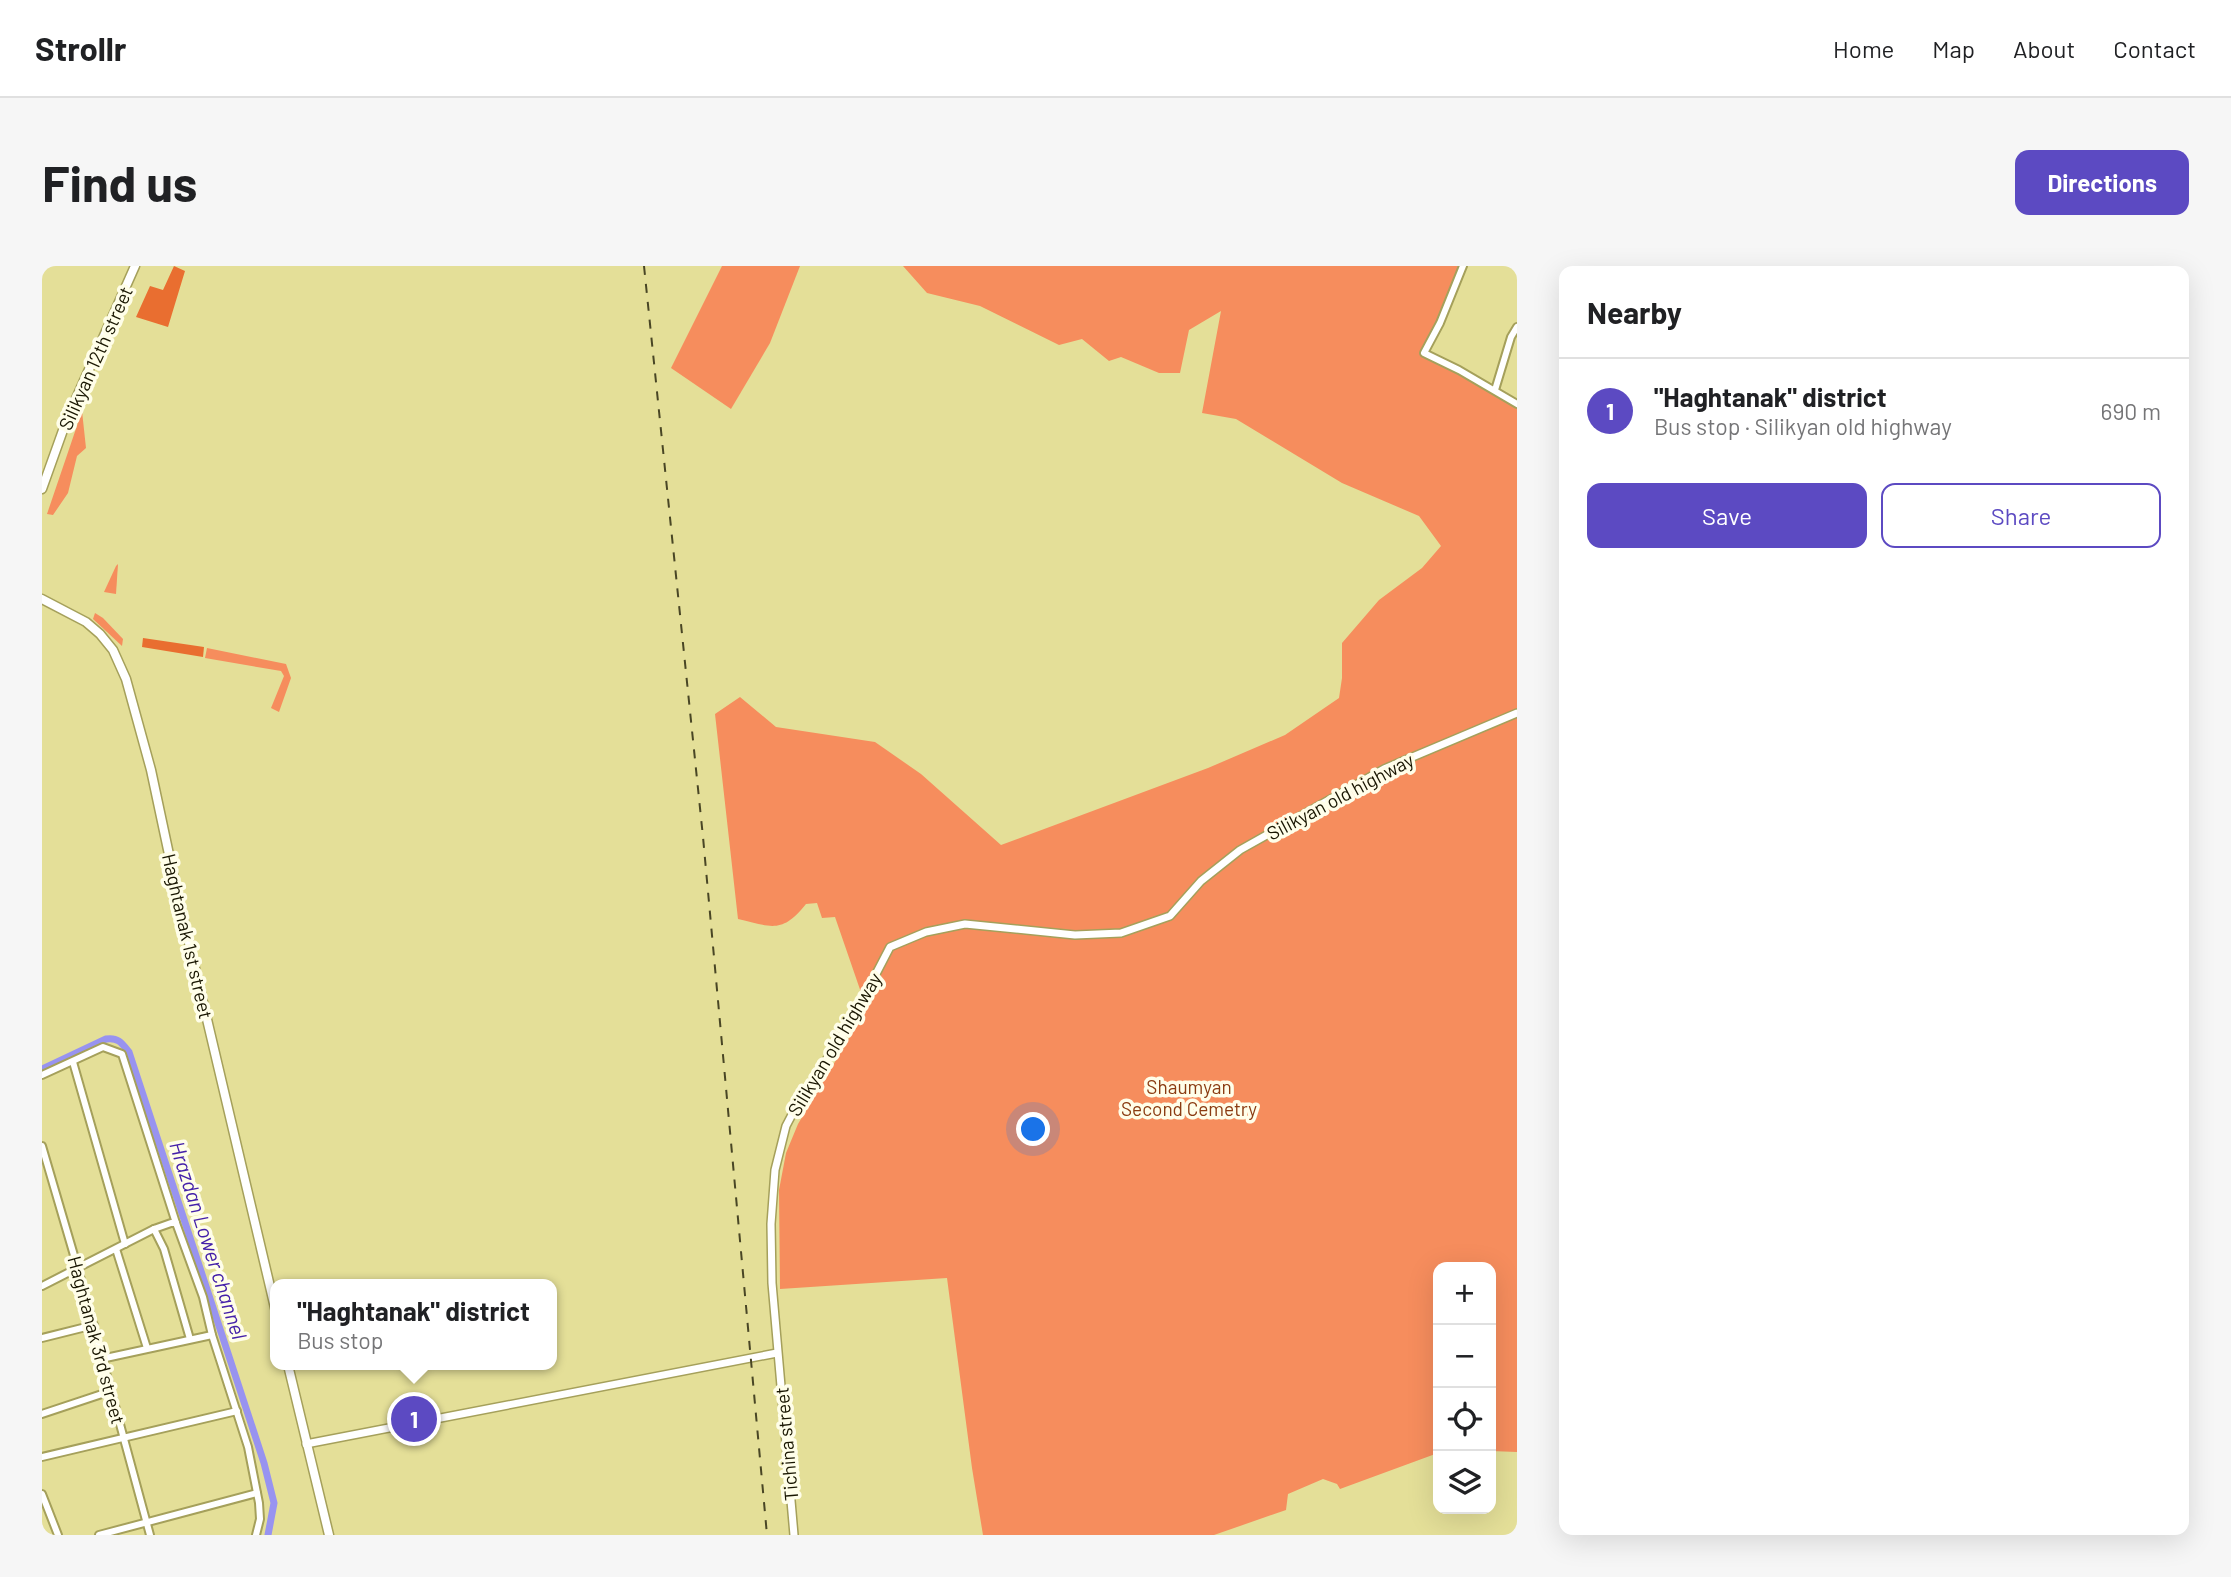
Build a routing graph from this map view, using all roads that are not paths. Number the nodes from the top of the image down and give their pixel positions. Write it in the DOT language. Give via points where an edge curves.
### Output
graph roads {
  1 [pos="135,266"];
  2 [pos="1462,266"];
  3 [pos="1517,327"];
  4 [pos="1494,390"];
  5 [pos="1517,404"];
  6 [pos="42,489"];
  7 [pos="42,598"];
  8 [pos="1517,713"];
  9 [pos="73,1062"];
  10 [pos="42,1075"];
  11 [pos="42,1146"];
  12 [pos="176,1223"];
  13 [pos="154,1229"];
  14 [pos="125,1244"];
  15 [pos="116,1249"];
  16 [pos="78,1269"];
  17 [pos="42,1286"];
  18 [pos="270,1287"];
  19 [pos="94,1325"];
  20 [pos="212,1335"];
  21 [pos="42,1338"];
  22 [pos="190,1339"];
  23 [pos="147,1348"];
  24 [pos="777,1353"];
  25 [pos="102,1359"];
  26 [pos="289,1370"];
  27 [pos="111,1391"];
  28 [pos="237,1411"];
  29 [pos="42,1414"];
  30 [pos="123,1438"];
  31 [pos="306,1444"];
  32 [pos="42,1457"];
  33 [pos="257,1493"];
  34 [pos="42,1494"];
  35 [pos="146,1521"];
  36 [pos="55,1534"];
  37 [pos="99,1535"];
  38 [pos="150,1535"];
  39 [pos="256,1535"];
  40 [pos="329,1535"];
  41 [pos="794,1535"];
  1 -- 6 [label="main road, Silikyan 12th street" via="67,419"];
  2 -- 4 [label="street" via="1424,353"];
  3 -- 4 [label="street"];
  4 -- 5 [label="street"];
  7 -- 18 [label="main road, Haghtanak 1st street" via="100,634 126,679"];
  8 -- 24 [label="street, Silikyan old highway" via="1384,769 1240,850 1201,881 1170,916 1121,933 1075,935 965,924 926,932 890,947 851,1022 786,1126 775,1170 771,1224"];
  9 -- 10 [label="street"];
  9 -- 12 [label="street" via="103,1047 122,1054"];
  9 -- 14 [label="street"];
  11 -- 16 [label="street, Haghtanak 3rd street"];
  12 -- 13 [label="street"];
  12 -- 20 [label="street"];
  13 -- 14 [label="street"];
  13 -- 22 [label="street"];
  14 -- 15 [label="street"];
  15 -- 16 [label="street"];
  15 -- 23 [label="street"];
  16 -- 17 [label="street"];
  16 -- 19 [label="street, Haghtanak 3rd street"];
  19 -- 21 [label="street"];
  19 -- 25 [label="street, Haghtanak 3rd street"];
  20 -- 22 [label="street"];
  20 -- 28 [label="street"];
  22 -- 23 [label="street"];
  23 -- 25 [label="street"];
  24 -- 31 [label="street"];
  24 -- 41 [label="street, Tichina street"];
  25 -- 27 [label="street, Haghtanak 3rd street"];
  26 -- 31 [label="main road"];
  27 -- 29 [label="street"];
  27 -- 30 [label="street, Haghtanak 3rd street"];
  28 -- 30 [label="street"];
  28 -- 33 [label="street"];
  30 -- 32 [label="street"];
  30 -- 35 [label="street, Haghtanak 3rd street"];
  31 -- 40 [label="main road"];
  33 -- 35 [label="street"];
  33 -- 39 [label="street" via="260,1519"];
  34 -- 36 [label="street"];
  35 -- 37 [label="street"];
  35 -- 38 [label="street, Haghtanak 3rd street"];
}
